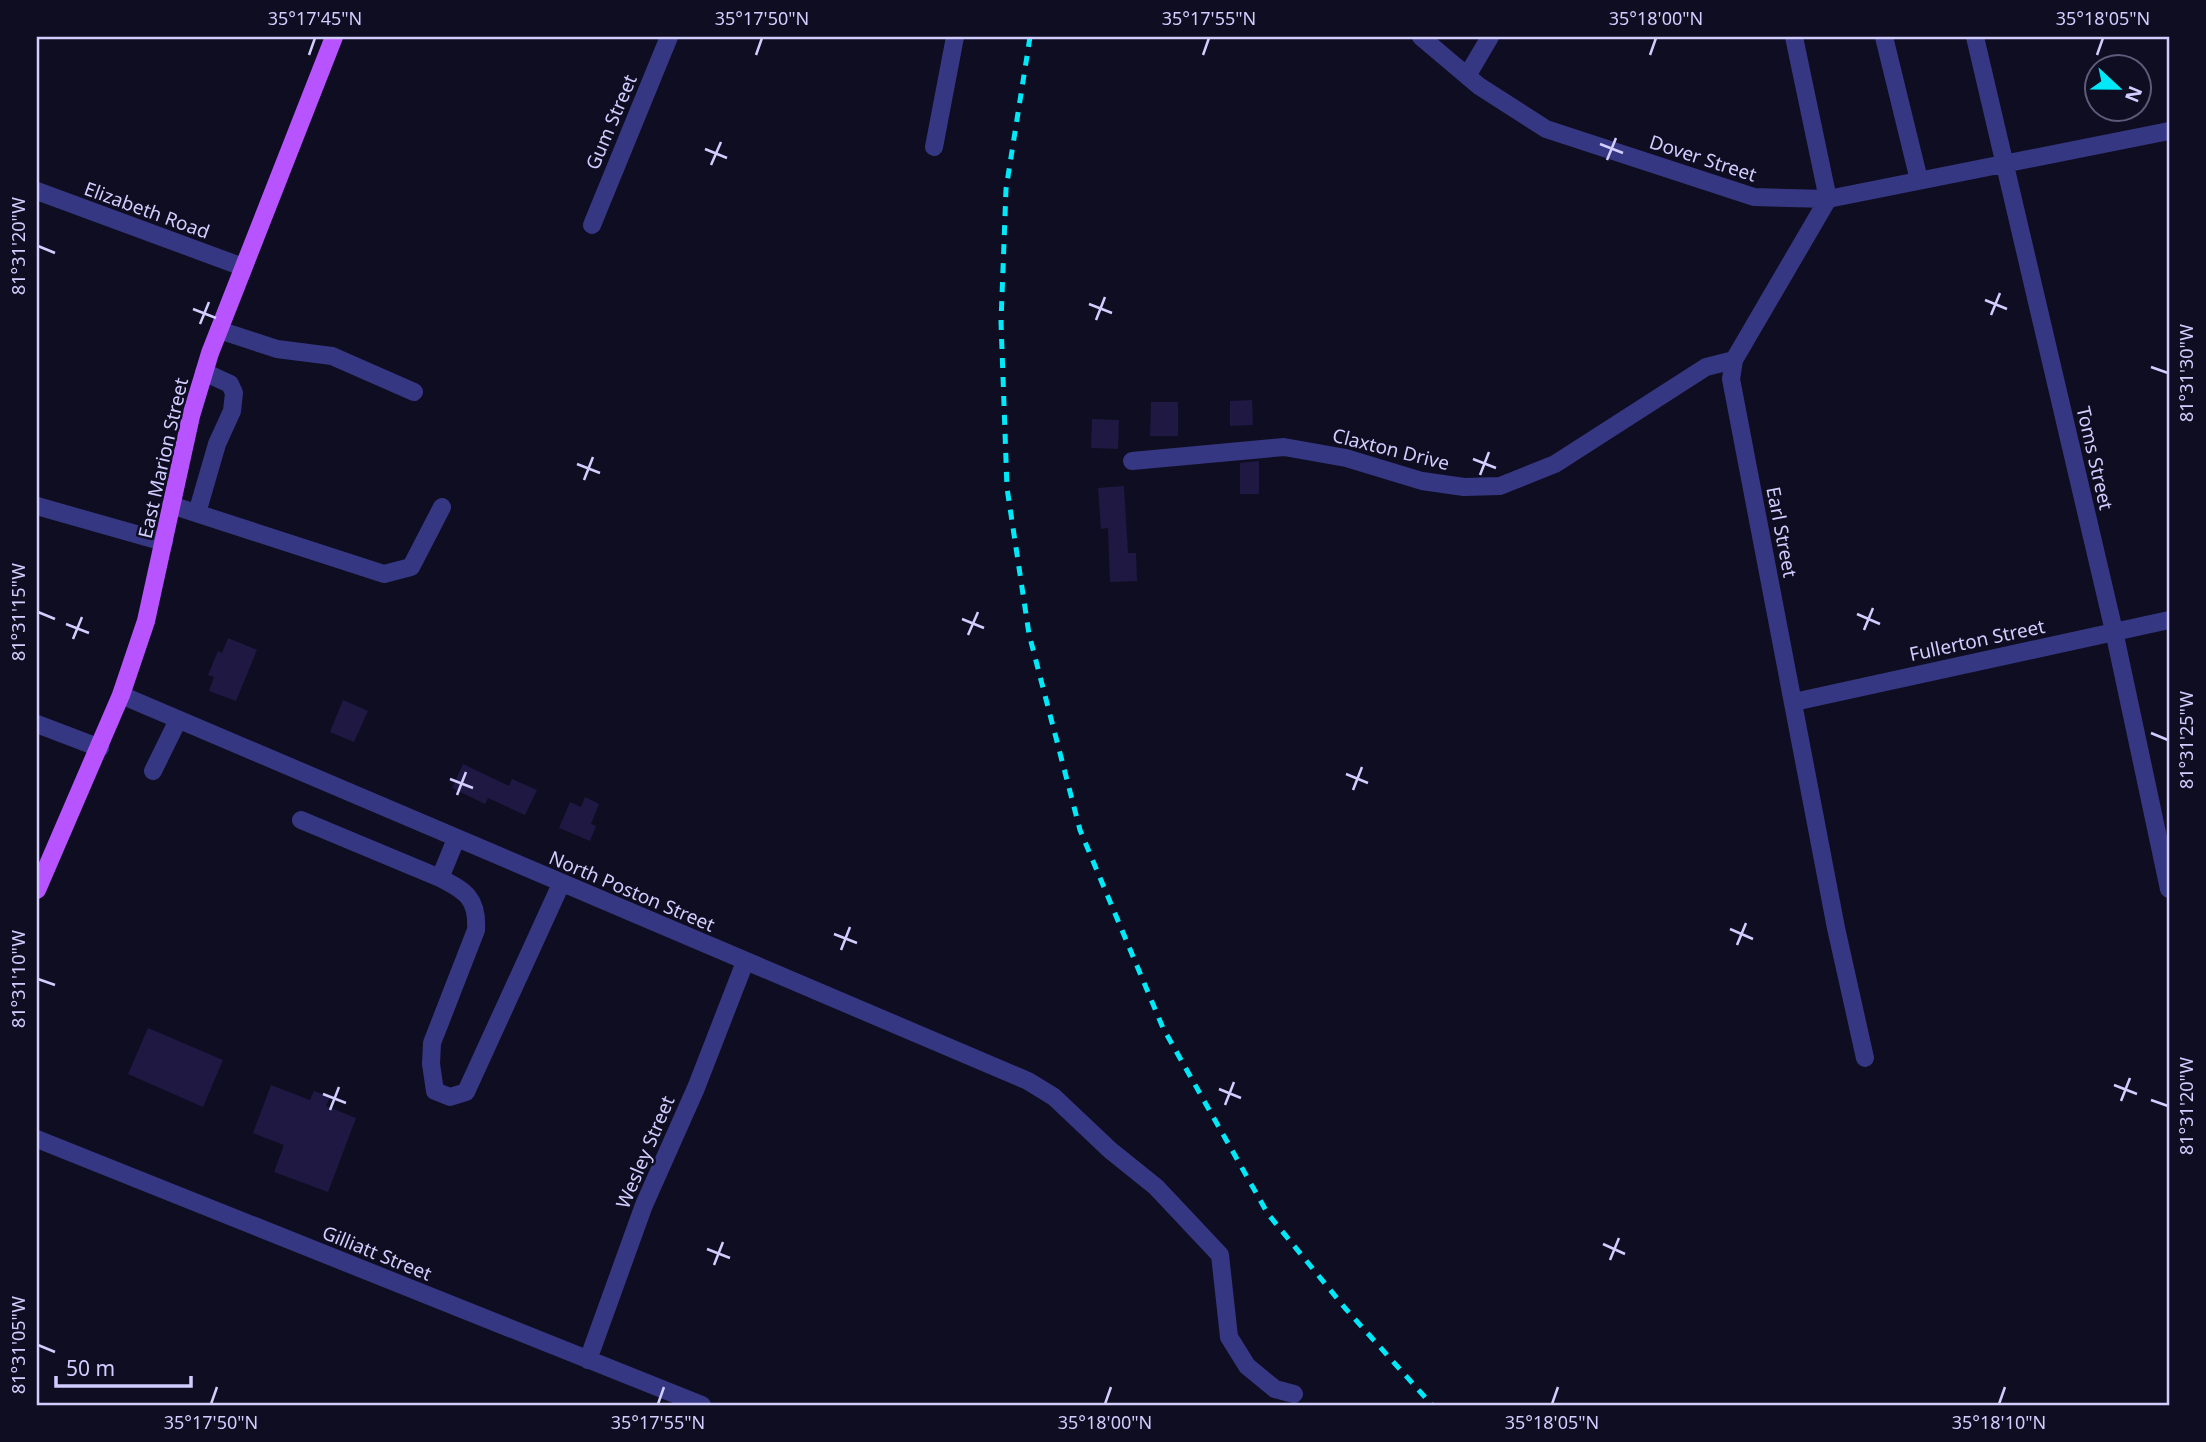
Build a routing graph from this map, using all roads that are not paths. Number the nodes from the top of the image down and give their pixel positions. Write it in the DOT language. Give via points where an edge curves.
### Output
graph roads {
  1 [pos="334,37"];
  2 [pos="669,37"];
  3 [pos="955,37"];
  4 [pos="1421,37"];
  5 [pos="1490,37"];
  6 [pos="1794,37"];
  7 [pos="1884,37"];
  8 [pos="1975,37"];
  9 [pos="1467,76"];
  10 [pos="2169,131"];
  11 [pos="934,147"];
  12 [pos="2004,162"];
  13 [pos="1919,180"];
  14 [pos="37,191"];
  15 [pos="1828,199"];
  16 [pos="592,225"];
  17 [pos="243,267"];
  18 [pos="219,330"];
  19 [pos="1734,360"];
  20 [pos="204,372"];
  21 [pos="414,392"];
  22 [pos="1132,461"];
  23 [pos="172,505"];
  24 [pos="37,506"];
  25 [pos="442,507"];
  26 [pos="197,513"];
  27 [pos="164,542"];
  28 [pos="2169,620"];
  29 [pos="2114,631"];
  30 [pos="121,695"];
  31 [pos="1794,702"];
  32 [pos="178,720"];
  33 [pos="37,724"];
  34 [pos="100,748"];
  35 [pos="153,771"];
  36 [pos="301,820"];
  37 [pos="456,839"];
  38 [pos="440,878"];
  39 [pos="561,884"];
  40 [pos="2169,889"];
  41 [pos="37,890"];
  42 [pos="745,962"];
  43 [pos="1865,1058"];
  44 [pos="37,1139"];
  45 [pos="588,1360"];
  46 [pos="1294,1394"];
  47 [pos="702,1405"];
  1 -- 17 [label="main road, East Marion Street"];
  2 -- 16 [label="street, Gum Street"];
  3 -- 11 [label="street"];
  4 -- 9 [label="street, Dover Street"];
  5 -- 9 [label="street"];
  6 -- 15 [label="street"];
  7 -- 13 [label="street"];
  8 -- 12 [label="street, Toms Street"];
  9 -- 15 [label="street, Dover Street" via="1546,129 1754,197"];
  10 -- 12 [label="street, Dover Street"];
  12 -- 13 [label="street, Dover Street"];
  12 -- 29 [label="street, Toms Street"];
  13 -- 15 [label="street, Dover Street"];
  14 -- 17 [label="street, Elizabeth Road"];
  15 -- 19 [label="street"];
  17 -- 18 [label="main road, East Marion Street"];
  18 -- 20 [label="main road, East Marion Street"];
  18 -- 21 [label="street" via="277,349 332,356"];
  19 -- 22 [label="street, Claxton Drive" via="1706,367 1555,464 1500,486 1422,481 1346,458 1284,447"];
  19 -- 31 [label="street, Earl Street" via="1731,379"];
  20 -- 23 [label="main road, East Marion Street"];
  20 -- 26 [label="street" via="230,384 234,393"];
  23 -- 26 [label="street"];
  23 -- 27 [label="main road, East Marion Street"];
  24 -- 27 [label="street"];
  25 -- 26 [label="street" via="411,567 384,574"];
  27 -- 30 [label="main road, East Marion Street" via="146,621"];
  28 -- 29 [label="street, Fullerton Street"];
  29 -- 31 [label="street, Fullerton Street"];
  29 -- 40 [label="street, Toms Street"];
  30 -- 32 [label="street, North Poston Street"];
  30 -- 34 [label="main road, East Marion Street"];
  31 -- 43 [label="street, Earl Street"];
  32 -- 35 [label="street"];
  32 -- 37 [label="street, North Poston Street"];
  33 -- 34 [label="street"];
  34 -- 41 [label="main road, East Marion Street"];
  36 -- 38 [label="street"];
  37 -- 38 [label="street"];
  37 -- 39 [label="street, North Poston Street"];
  38 -- 39 [label="street" via="469,896 477,913 476,930 432,1043 435,1091 450,1097 466,1091"];
  39 -- 42 [label="street, North Poston Street"];
  42 -- 45 [label="street, Wesley Street" via="640,1216"];
  42 -- 46 [label="street, North Poston Street" via="1028,1081 1069,1109 1156,1187 1220,1255 1229,1337 1247,1366 1275,1389"];
  44 -- 45 [label="street, Gilliatt Street"];
  45 -- 47 [label="street, Gilliatt Street"];
}
